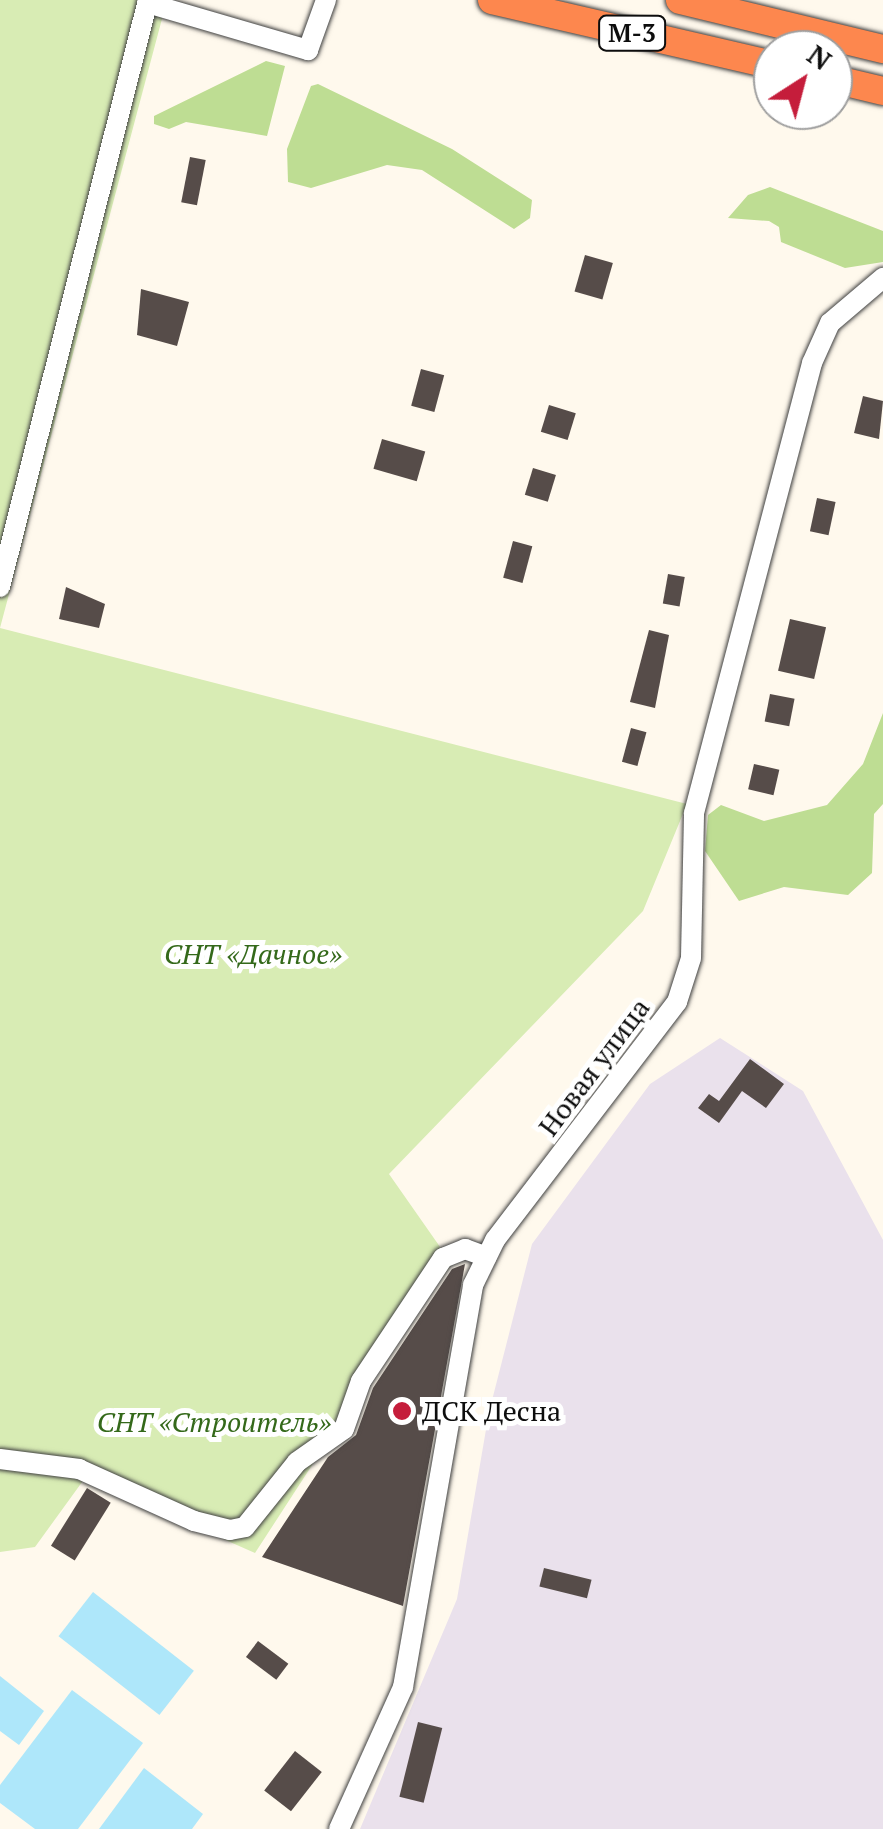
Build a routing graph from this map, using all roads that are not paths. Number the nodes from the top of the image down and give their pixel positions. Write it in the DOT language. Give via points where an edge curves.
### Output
graph roads {
  1 [pos="326,0"];
  2 [pos="492,0"];
  3 [pos="680,0"];
  4 [pos="147,2"];
  5 [pos="883,49"];
  6 [pos="753,60"];
  7 [pos="853,83"];
  8 [pos="883,90"];
  9 [pos="883,278"];
  10 [pos="0,587"];
  11 [pos="487,1257"];
  12 [pos="0,1459"];
  13 [pos="339,1829"];
  1 -- 4 [label="street" via="308,50"];
  2 -- 6 [label="highway, М-3"];
  3 -- 5 [label="highway, М-3"];
  4 -- 10 [label="street"];
  7 -- 8 [label="highway"];
  9 -- 11 [label="street, Новая улица" via="830,324 812,363 694,813 691,958 677,1002"];
  11 -- 12 [label="street" via="465,1250 443,1258 362,1379 344,1428 297,1462 244,1527 194,1521 79,1469"];
  11 -- 13 [label="street, Новая улица" via="468,1307 404,1687"];
}
